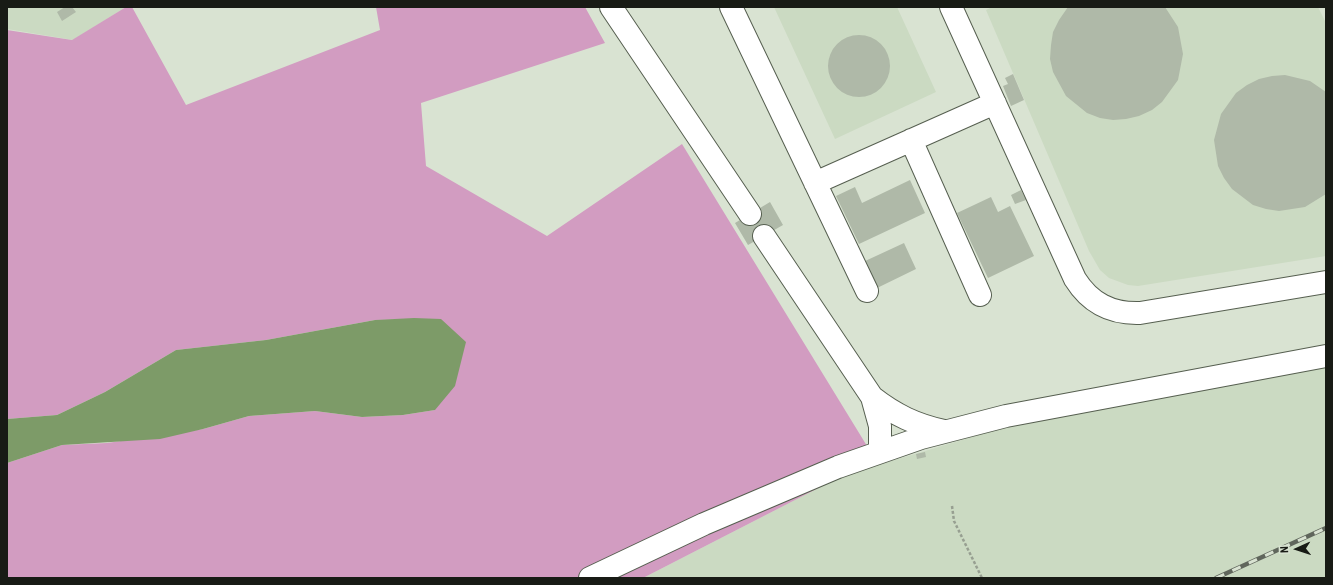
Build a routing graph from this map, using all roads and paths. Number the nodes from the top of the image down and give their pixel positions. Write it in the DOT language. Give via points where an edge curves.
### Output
graph roads {
  1 [pos="611,7"];
  2 [pos="731,7"];
  3 [pos="951,7"];
  4 [pos="995,103"];
  5 [pos="911,140"];
  6 [pos="815,183"];
  7 [pos="750,214"];
  8 [pos="764,236"];
  9 [pos="1326,282"];
  10 [pos="867,291"];
  11 [pos="980,295"];
  12 [pos="1326,356"];
  13 [pos="872,398"];
  14 [pos="944,431"];
  15 [pos="880,451"];
  16 [pos="952,506"];
  17 [pos="590,578"];
  18 [pos="982,578"];
  1 -- 7 [label="lane"];
  2 -- 6 [label="lane"];
  3 -- 4 [label="lane"];
  4 -- 5 [label="lane"];
  4 -- 9 [label="lane" via="1075,279 1081,289 1098,304 1118,312 1140,313"];
  5 -- 6 [label="lane"];
  5 -- 11 [label="lane"];
  6 -- 10 [label="lane"];
  8 -- 13 [label="lane"];
  12 -- 14 [label="lane" via="1027,412"];
  13 -- 14 [label="lane" via="905,420"];
  13 -- 15 [label="lane" via="880,426"];
  14 -- 15 [label="lane"];
  15 -- 17 [label="lane" via="704,524"];
  16 -- 18 [label="path" via="954,521"];
}
